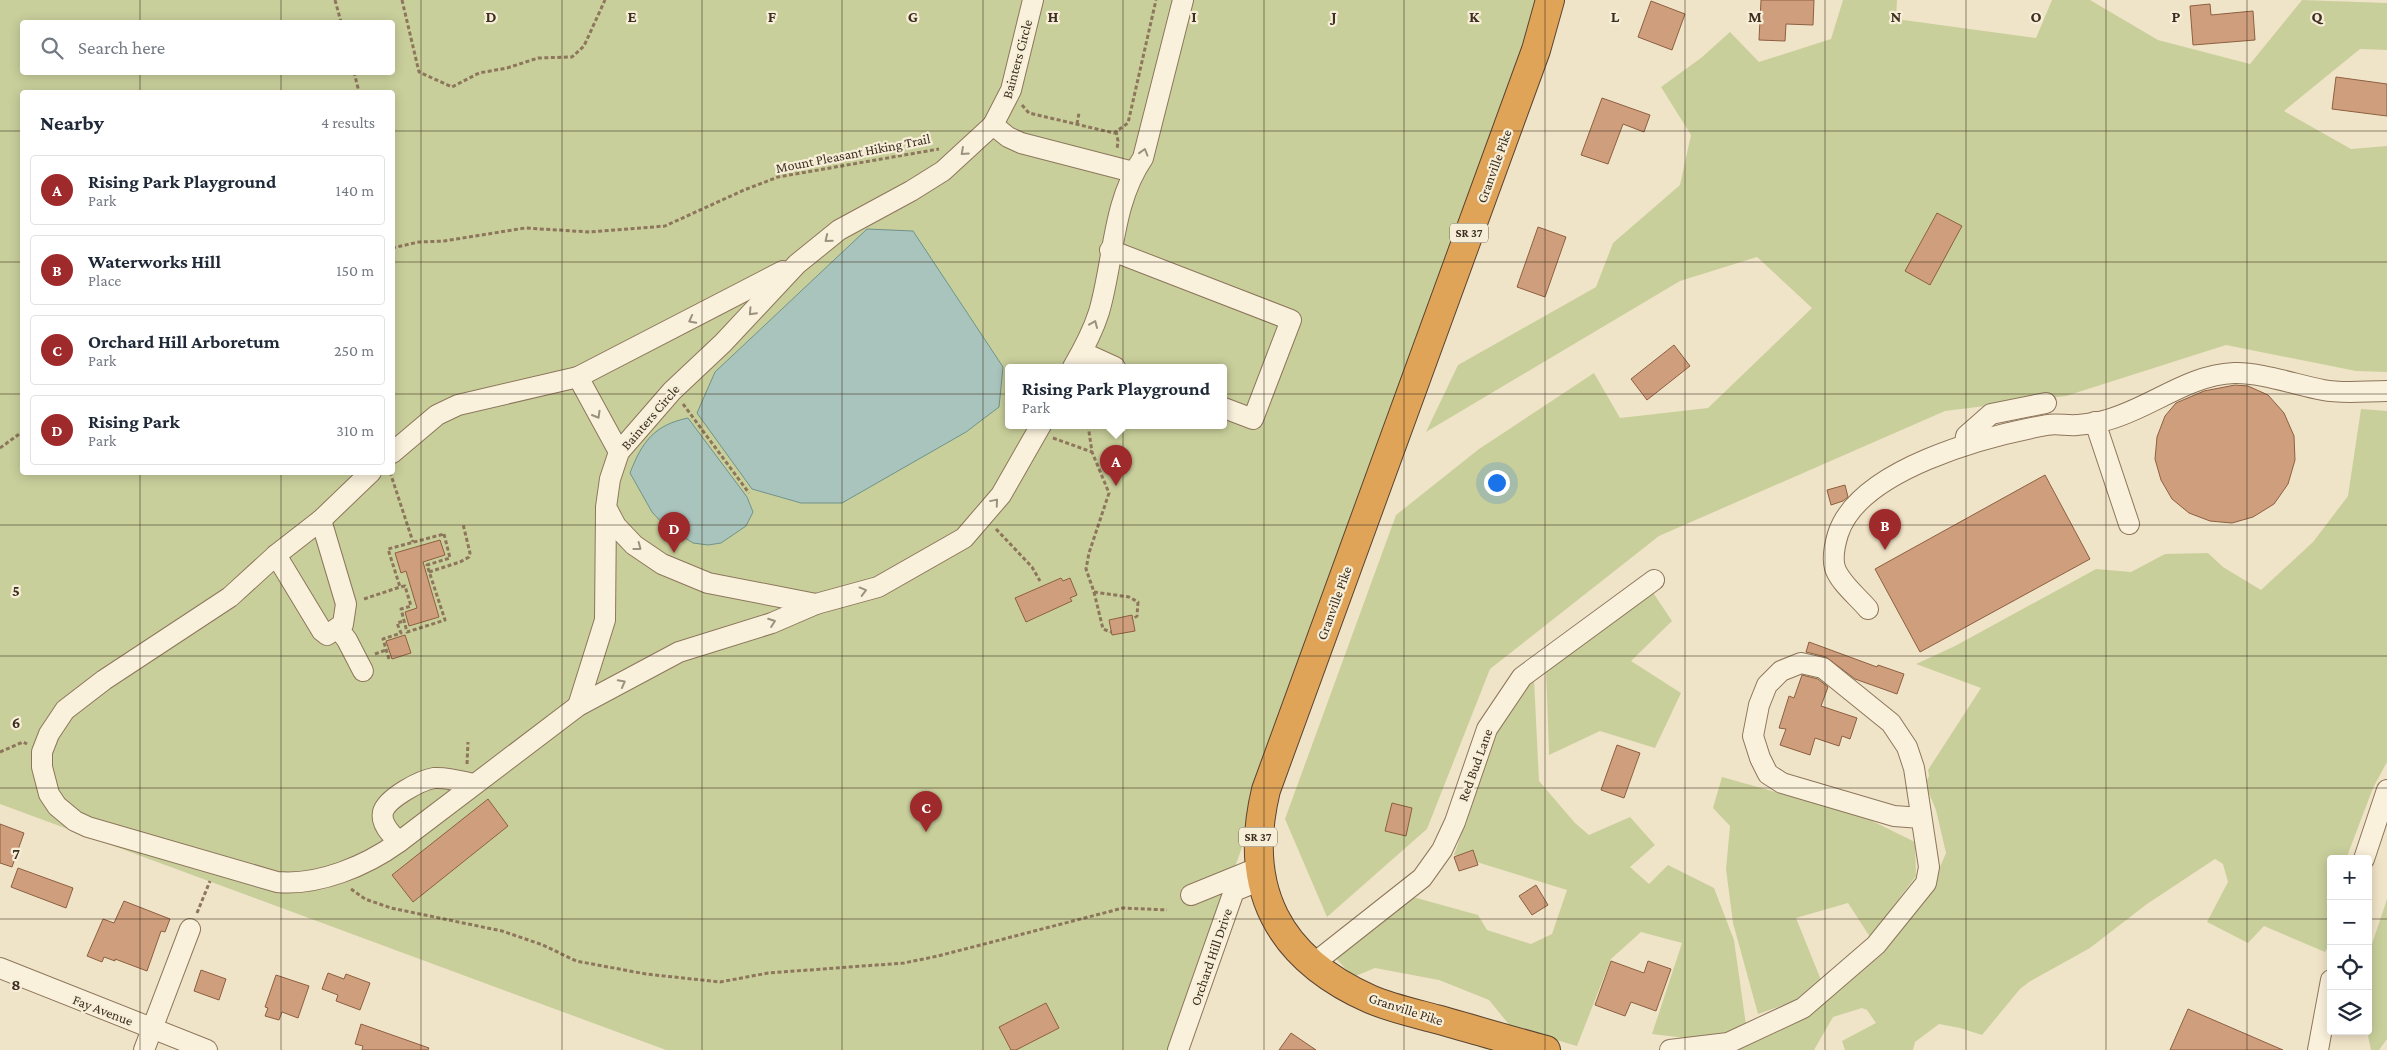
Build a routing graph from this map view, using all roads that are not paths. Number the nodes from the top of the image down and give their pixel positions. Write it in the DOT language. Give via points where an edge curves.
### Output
graph roads {
  1 [pos="1033,0"];
  2 [pos="1184,0"];
  3 [pos="1550,0"];
  4 [pos="993,125"];
  5 [pos="1133,172"];
  6 [pos="1110,250"];
  7 [pos="797,264"];
  8 [pos="1077,360"];
  9 [pos="1099,364"];
  10 [pos="578,377"];
  11 [pos="2387,390"];
  12 [pos="2046,403"];
  13 [pos="1227,409"];
  14 [pos="2095,422"];
  15 [pos="1045,430"];
  16 [pos="1965,446"];
  17 [pos="395,451"];
  18 [pos="619,452"];
  19 [pos="369,475"];
  20 [pos="606,507"];
  21 [pos="321,520"];
  22 [pos="2130,524"];
  23 [pos="276,555"];
  24 [pos="1654,580"];
  25 [pos="816,604"];
  26 [pos="1868,609"];
  27 [pos="338,628"];
  28 [pos="363,670"];
  29 [pos="578,706"];
  30 [pos="473,784"];
  31 [pos="2387,790"];
  32 [pos="1921,818"];
  33 [pos="399,842"];
  34 [pos="2365,855"];
  35 [pos="1260,875"];
  36 [pos="1191,895"];
  37 [pos="190,930"];
  38 [pos="1313,964"];
  39 [pos="0,968"];
  40 [pos="2329,990"];
  41 [pos="152,1029"];
  42 [pos="144,1050"];
  43 [pos="207,1050"];
  44 [pos="1178,1050"];
  45 [pos="1546,1050"];
  46 [pos="1670,1050"];
  47 [pos="2318,1050"];
  1 -- 4 [label="street, Bainters Circle" via="1011,90"];
  5 -- 2 [label="street, one-way" via="1143,158"];
  3 -- 35 [label="highway, Granville Pike / SR 37" via="1536,50 1266,790 1258,836"];
  4 -- 5 [label="street" via="1021,143"];
  4 -- 7 [label="street, Bainters Circle, one-way" via="943,171 839,230"];
  5 -- 6 [label="street"];
  8 -- 6 [label="street, one-way" via="1099,312"];
  6 -- 13 [label="street" via="1291,320 1253,418"];
  7 -- 10 [label="street, one-way"];
  7 -- 18 [label="street, Bainters Circle, one-way" via="723,343 672,391"];
  8 -- 9 [label="street"];
  10 -- 17 [label="street" via="458,405 438,415"];
  10 -- 18 [label="street, one-way"];
  11 -- 14 [label="street" via="2326,391 2236,373 2214,375 2186,384 2108,420"];
  12 -- 16 [label="street" via="1991,414 1966,436"];
  14 -- 16 [label="street" via="2050,424"];
  14 -- 22 [label="street"];
  25 -- 15 [label="street, one-way" via="878,587 964,538 1001,494"];
  16 -- 26 [label="street" via="1882,481 1842,521 1835,544 1835,567"];
  18 -- 20 [label="street, Bainters Circle" via="610,479"];
  19 -- 21 [label="street"];
  20 -- 25 [label="street, one-way" via="616,526 634,545 662,564 708,582"];
  20 -- 29 [label="street, Bainters Circle" via="605,620"];
  21 -- 23 [label="street"];
  21 -- 27 [label="street" via="346,604 343,624"];
  23 -- 27 [label="street" via="322,631 327,635"];
  23 -- 33 [label="street" via="230,596 104,680 65,710 49,734 42,752 49,794 57,806 88,827 291,884 355,869"];
  24 -- 38 [label="street, Red Bud Lane" via="1522,677 1487,729 1455,822 1442,850 1422,878"];
  29 -- 25 [label="street, one-way" via="679,652 772,623"];
  27 -- 28 [label="street"];
  29 -- 30 [label="street"];
  30 -- 33 [label="street"];
  30 -- 33 [label="street" via="434,778 401,794 383,813 384,824"];
  31 -- 34 [label="street"];
  32 -- 32 [label="street" via="1894,816 1782,783 1768,774 1753,736 1767,685 1781,671 1801,663 1822,668 1879,712 1907,747 1914,768"];
  32 -- 46 [label="street" via="1929,867 1926,883 1876,945 1803,1008 1728,1044"];
  35 -- 36 [label="street" via="1244,872"];
  35 -- 38 [label="highway, Granville Pike / SR 37" via="1269,906 1281,928"];
  35 -- 44 [label="street, Orchard Hill Drive" via="1234,890"];
  37 -- 41 [label="street"];
  38 -- 45 [label="highway, Granville Pike / SR 37" via="1335,980 1372,999"];
  39 -- 41 [label="street, Fay Avenue"];
  40 -- 47 [label="street"];
  41 -- 42 [label="street"];
  41 -- 43 [label="street, Fay Avenue"];
}
